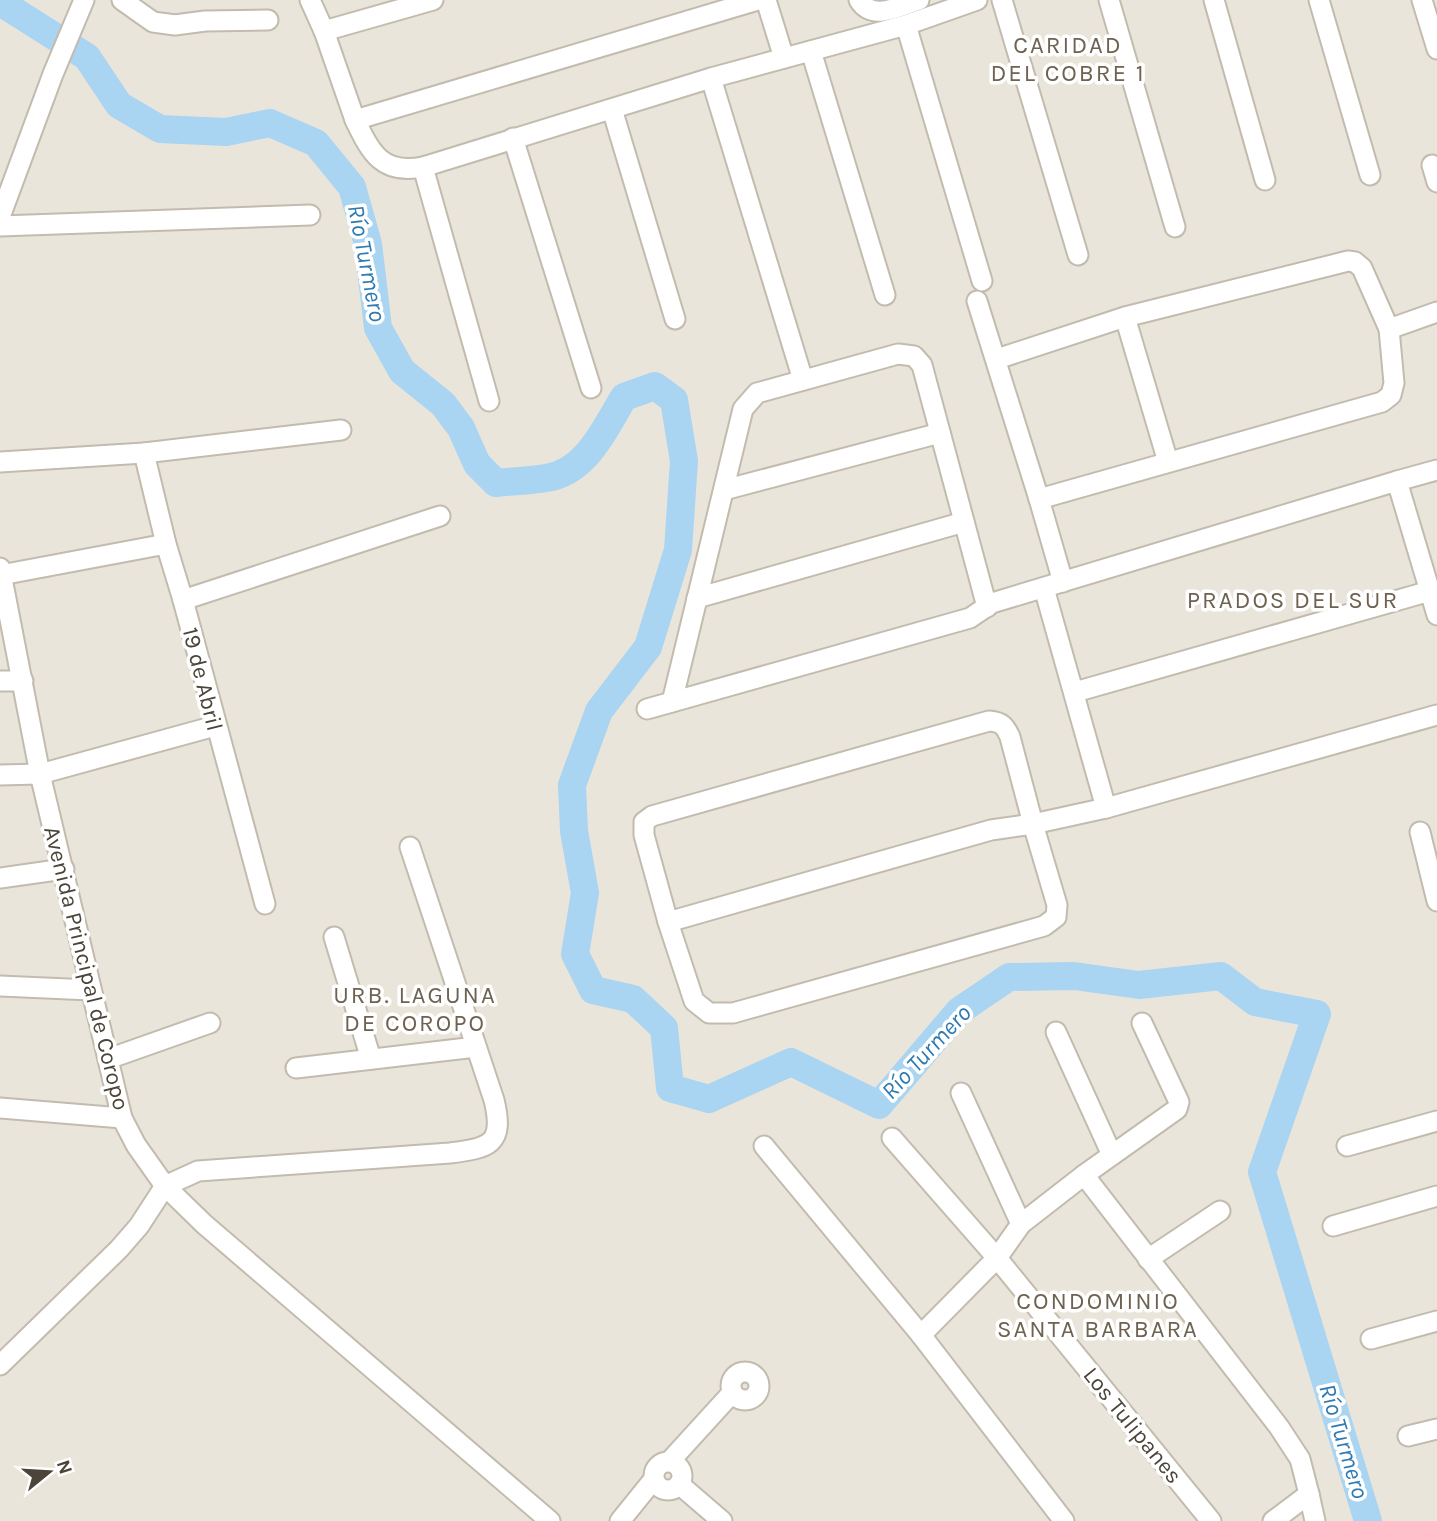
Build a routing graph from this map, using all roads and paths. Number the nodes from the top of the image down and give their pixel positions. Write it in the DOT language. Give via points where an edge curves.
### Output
graph roads {
  1 [pos="122,0"];
  2 [pos="310,0"];
  3 [pos="433,0"];
  4 [pos="758,0"];
  5 [pos="766,0"];
  6 [pos="859,0"];
  7 [pos="919,0"];
  8 [pos="977,0"];
  9 [pos="1002,0"];
  10 [pos="1109,0"];
  11 [pos="1214,0"];
  12 [pos="1319,0"];
  13 [pos="1428,1"];
  14 [pos="81,9"];
  15 [pos="268,20"];
  16 [pos="906,25"];
  17 [pos="324,31"];
  18 [pos="1437,49"];
  19 [pos="811,51"];
  20 [pos="784,58"];
  21 [pos="711,78"];
  22 [pos="612,108"];
  23 [pos="355,120"];
  24 [pos="513,138"];
  25 [pos="423,167"];
  26 [pos="1370,175"];
  27 [pos="1265,180"];
  28 [pos="310,215"];
  29 [pos="0,216"];
  30 [pos="0,226"];
  31 [pos="1175,226"];
  32 [pos="1078,255"];
  33 [pos="982,281"];
  34 [pos="885,295"];
  35 [pos="977,301"];
  36 [pos="1437,312"];
  37 [pos="1125,317"];
  38 [pos="675,319"];
  39 [pos="1388,329"];
  40 [pos="997,359"];
  41 [pos="803,380"];
  42 [pos="591,388"];
  43 [pos="489,401"];
  44 [pos="341,430"];
  45 [pos="940,433"];
  46 [pos="144,453"];
  47 [pos="0,462"];
  48 [pos="1168,462"];
  49 [pos="1437,470"];
  50 [pos="1397,481"];
  51 [pos="723,490"];
  52 [pos="1040,499"];
  53 [pos="440,516"];
  54 [pos="964,522"];
  55 [pos="166,544"];
  56 [pos="1,577"];
  57 [pos="1054,585"];
  58 [pos="1430,591"];
  59 [pos="697,597"];
  60 [pos="183,600"];
  61 [pos="987,607"];
  62 [pos="1437,615"];
  63 [pos="0,681"];
  64 [pos="23,681"];
  65 [pos="1075,692"];
  66 [pos="672,702"];
  67 [pos="647,709"];
  68 [pos="1437,715"];
  69 [pos="215,726"];
  70 [pos="40,774"];
  71 [pos="0,775"];
  72 [pos="1106,808"];
  73 [pos="1032,824"];
  74 [pos="1420,832"];
  75 [pos="410,847"];
  76 [pos="64,869"];
  77 [pos="0,878"];
  78 [pos="1437,901"];
  79 [pos="265,904"];
  80 [pos="668,922"];
  81 [pos="334,937"];
  82 [pos="0,986"];
  83 [pos="91,990"];
  84 [pos="210,1023"];
  85 [pos="1142,1023"];
  86 [pos="1056,1032"];
  87 [pos="476,1047"];
  88 [pos="108,1059"];
  89 [pos="372,1059"];
  90 [pos="296,1068"];
  91 [pos="961,1093"];
  92 [pos="0,1108"];
  93 [pos="122,1118"];
  94 [pos="1437,1121"];
  95 [pos="892,1138"];
  96 [pos="764,1146"];
  97 [pos="1347,1146"];
  98 [pos="1112,1155"];
  99 [pos="1083,1175"];
  100 [pos="165,1186"];
  101 [pos="1437,1196"];
  102 [pos="1220,1211"];
  103 [pos="1021,1224"];
  104 [pos="1333,1226"];
  105 [pos="997,1258"];
  106 [pos="1148,1259"];
  107 [pos="1437,1321"];
  108 [pos="921,1335"];
  109 [pos="1371,1339"];
  110 [pos="0,1365"];
  111 [pos="736,1396"];
  112 [pos="1437,1429"];
  113 [pos="1408,1437"];
  114 [pos="669,1476"];
  115 [pos="1309,1494"];
  116 [pos="550,1521"];
  117 [pos="620,1521"];
  118 [pos="633,1521"];
  119 [pos="722,1521"];
  120 [pos="1064,1521"];
  121 [pos="1211,1521"];
  122 [pos="1273,1521"];
  123 [pos="1315,1521"];
  1 -- 15 [label="street" via="153,23"];
  2 -- 17 [label="street"];
  3 -- 17 [label="street"];
  4 -- 23 [label="street"];
  5 -- 20 [label="street"];
  6 -- 7 [label="street" via="876,12"];
  8 -- 16 [label="street"];
  9 -- 32 [label="street"];
  10 -- 31 [label="street"];
  11 -- 27 [label="street"];
  12 -- 26 [label="street"];
  13 -- 18 [label="street"];
  14 -- 29 [label="street"];
  16 -- 19 [label="street"];
  16 -- 33 [label="street"];
  17 -- 23 [label="street"];
  19 -- 20 [label="street"];
  19 -- 34 [label="street"];
  20 -- 21 [label="street"];
  21 -- 22 [label="street"];
  21 -- 41 [label="street"];
  22 -- 24 [label="street"];
  22 -- 38 [label="street"];
  23 -- 25 [label="street" via="369,147 387,164 399,170"];
  24 -- 25 [label="street"];
  24 -- 42 [label="street"];
  25 -- 43 [label="street"];
  28 -- 30 [label="street"];
  35 -- 40 [label="street"];
  36 -- 39 [label="street"];
  37 -- 39 [label="street" via="1348,261 1362,268"];
  37 -- 40 [label="street"];
  37 -- 48 [label="street"];
  39 -- 48 [label="street" via="1394,383 1391,395 1382,402"];
  40 -- 52 [label="street"];
  41 -- 45 [label="street" via="898,354 914,355 922,365"];
  41 -- 51 [label="street" via="757,393 743,409"];
  44 -- 46 [label="street"];
  45 -- 51 [label="street"];
  45 -- 54 [label="street"];
  46 -- 47 [label="street"];
  46 -- 55 [label="street, 19 de Abril"];
  48 -- 52 [label="street"];
  49 -- 50 [label="street"];
  50 -- 57 [label="street"];
  50 -- 58 [label="street"];
  51 -- 59 [label="street"];
  52 -- 57 [label="street"];
  53 -- 60 [label="street"];
  54 -- 59 [label="street"];
  54 -- 61 [label="street"];
  55 -- 56 [label="street"];
  55 -- 60 [label="street, 19 de Abril"];
  56 -- 64 [label="street, Avenida Principal de Coropo"];
  57 -- 61 [label="street"];
  57 -- 65 [label="street"];
  58 -- 62 [label="street"];
  58 -- 65 [label="street"];
  59 -- 66 [label="street"];
  60 -- 69 [label="street, 19 de Abril"];
  61 -- 66 [label="street" via="970,618"];
  63 -- 64 [label="street"];
  64 -- 70 [label="street, Avenida Principal de Coropo"];
  65 -- 72 [label="street"];
  66 -- 67 [label="street"];
  68 -- 72 [label="street"];
  69 -- 70 [label="street"];
  69 -- 79 [label="street, 19 de Abril"];
  70 -- 71 [label="street"];
  70 -- 76 [label="street, Avenida Principal de Coropo"];
  72 -- 73 [label="street"];
  73 -- 80 [label="street" via="991,830"];
  73 -- 80 [label="street" via="1057,905 1056,917 1044,926 733,1013 709,1013 694,1001"];
  73 -- 80 [label="street" via="1006,727 989,721 652,816 644,822 644,835"];
  74 -- 78 [label="street"];
  75 -- 87 [label="street"];
  76 -- 77 [label="street"];
  76 -- 83 [label="street, Avenida Principal de Coropo"];
  81 -- 89 [label="street"];
  82 -- 83 [label="street"];
  83 -- 88 [label="street, Avenida Principal de Coropo"];
  84 -- 88 [label="street"];
  85 -- 98 [label="street" via="1179,1105"];
  86 -- 98 [label="street"];
  87 -- 89 [label="street"];
  87 -- 100 [label="street" via="499,1120 496,1133 482,1147 198,1171"];
  88 -- 93 [label="street, Avenida Principal de Coropo"];
  89 -- 90 [label="street"];
  91 -- 103 [label="street"];
  92 -- 93 [label="street"];
  93 -- 100 [label="street, Avenida Principal de Coropo"];
  94 -- 97 [label="street"];
  95 -- 105 [label="street, Los Tulipanes"];
  96 -- 108 [label="street"];
  98 -- 99 [label="street"];
  99 -- 103 [label="street"];
  99 -- 106 [label="street"];
  100 -- 110 [label="street" via="119,1249"];
  100 -- 116 [label="street, Avenida Principal de Coropo"];
  101 -- 104 [label="street"];
  102 -- 106 [label="street"];
  103 -- 105 [label="street"];
  105 -- 108 [label="street"];
  105 -- 121 [label="street, Los Tulipanes"];
  106 -- 115 [label="street" via="1279,1427 1300,1459"];
  107 -- 109 [label="street"];
  108 -- 120 [label="street"];
  111 -- 114 [label="street"];
  112 -- 113 [label="street"];
  114 -- 117 [label="street"];
  114 -- 118 [label="street"];
  114 -- 119 [label="street"];
  115 -- 122 [label="street"];
  115 -- 123 [label="street"];
}
